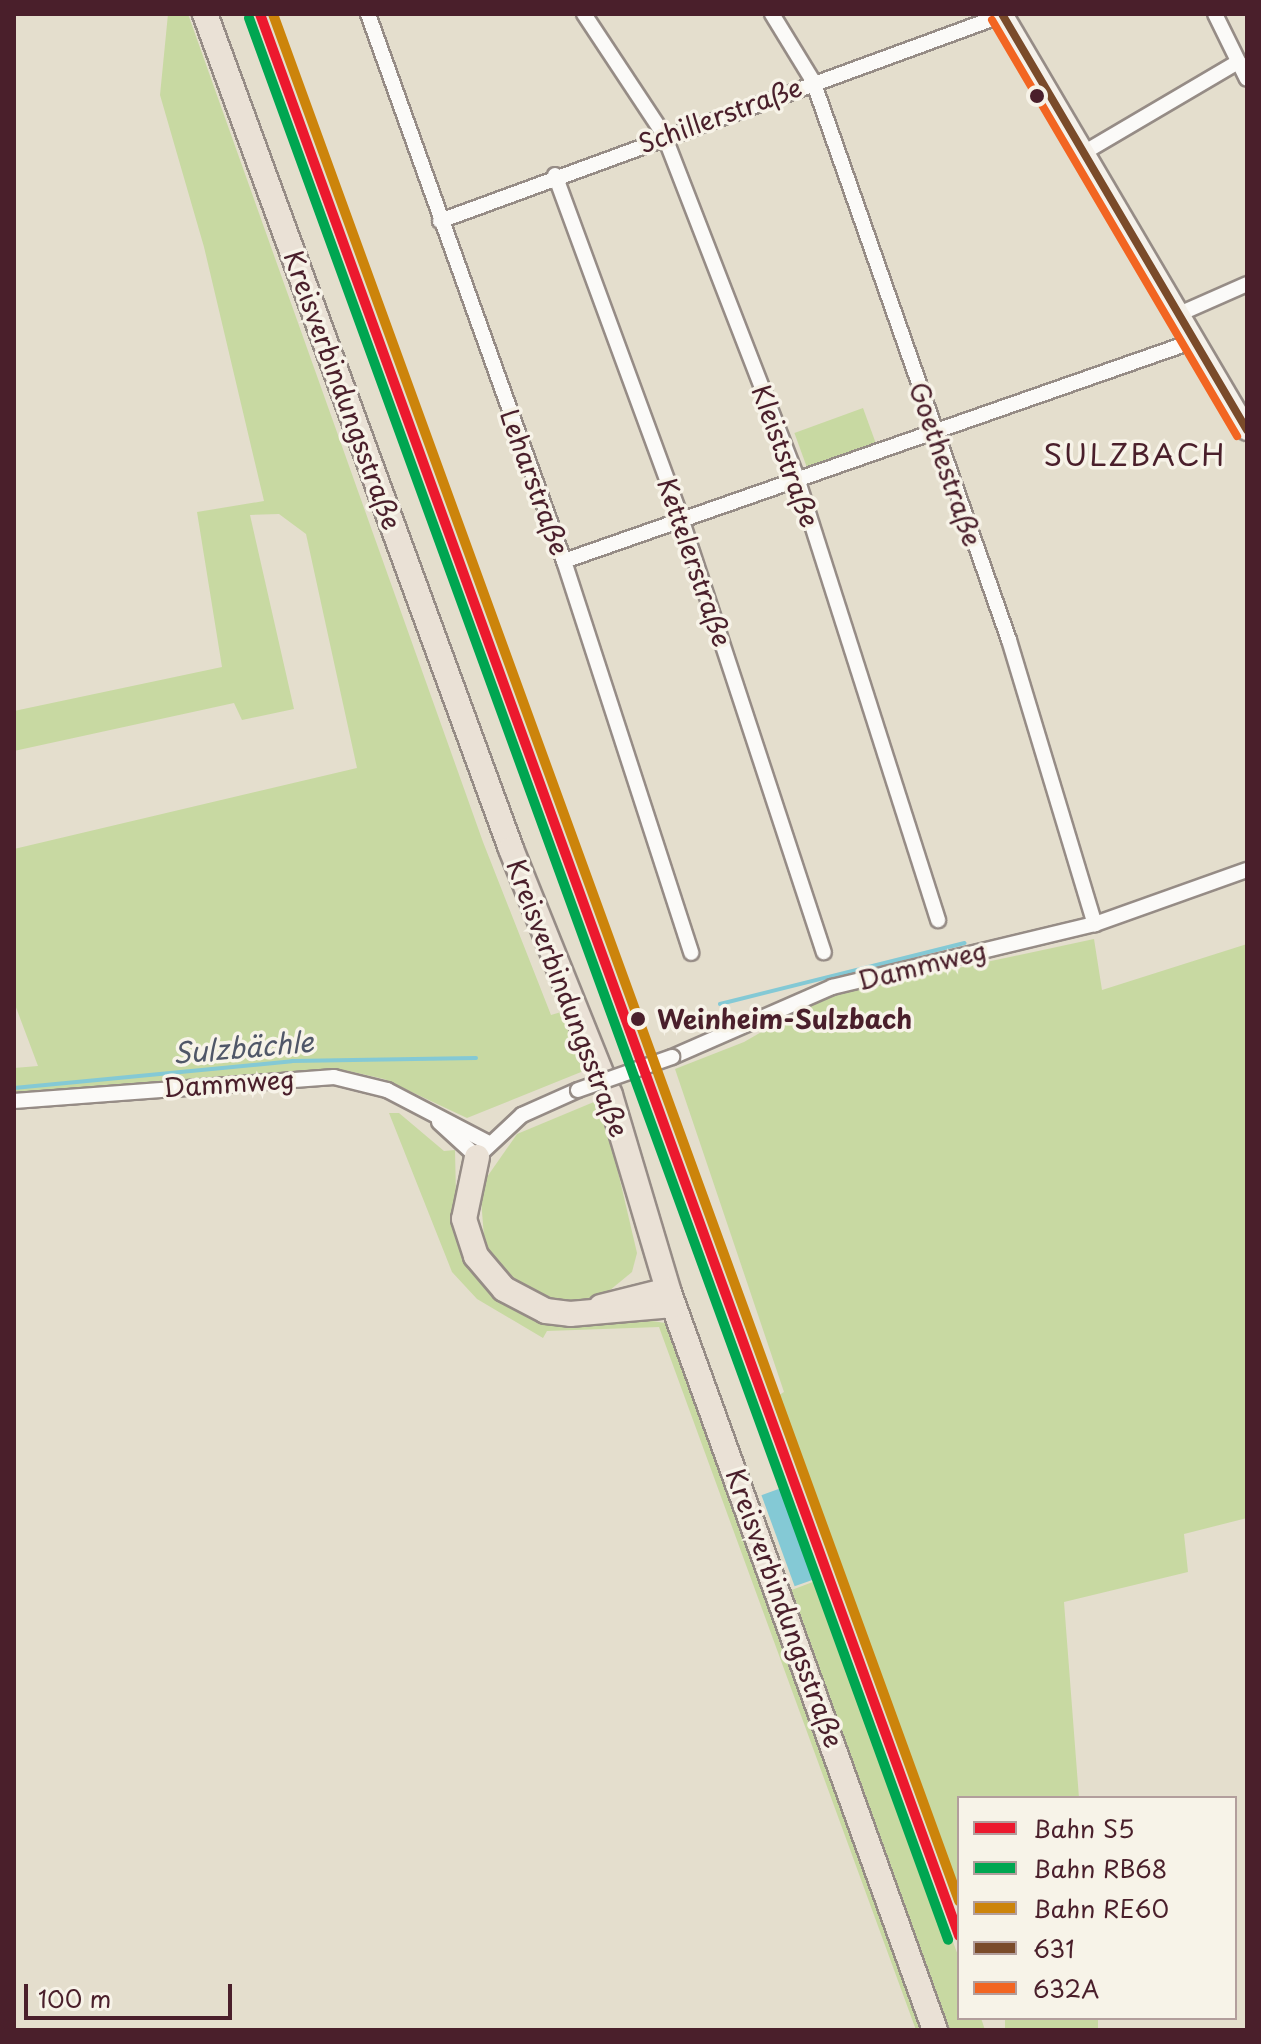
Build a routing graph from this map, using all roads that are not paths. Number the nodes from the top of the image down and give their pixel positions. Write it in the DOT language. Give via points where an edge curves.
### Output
graph roads {
  1 [pos="205,14"];
  2 [pos="368,14"];
  3 [pos="584,14"];
  4 [pos="772,14"];
  5 [pos="1215,14"];
  6 [pos="1003,15"];
  7 [pos="1238,62"];
  8 [pos="1247,79"];
  9 [pos="813,81"];
  10 [pos="664,135"];
  11 [pos="1085,152"];
  12 [pos="555,175"];
  13 [pos="440,221"];
  14 [pos="1247,284"];
  15 [pos="1179,314"];
  16 [pos="1194,341"];
  17 [pos="1247,430"];
  18 [pos="934,433"];
  19 [pos="798,481"];
  20 [pos="682,521"];
  21 [pos="564,561"];
  22 [pos="1247,870"];
  23 [pos="938,920"];
  24 [pos="1095,924"];
  25 [pos="824,952"];
  26 [pos="691,953"];
  27 [pos="14,1101"];
  28 [pos="482,1150"];
  29 [pos="652,1238"];
  30 [pos="627,1295"];
  31 [pos="670,1297"];
  32 [pos="588,1313"];
  33 [pos="935,2030"];
  1 -- 29 [label="main road, Kreisverbindungsstraße" via="511,849 610,1095"];
  2 -- 13 [label="street, Leharstraße"];
  3 -- 10 [label="street, Kleiststraße"];
  4 -- 9 [label="street, Goethestraße"];
  5 -- 7 [label="street"];
  6 -- 9 [label="street, Schillerstraße"];
  6 -- 11 [label="main road"];
  7 -- 8 [label="street"];
  7 -- 11 [label="street"];
  9 -- 10 [label="street, Schillerstraße"];
  9 -- 18 [label="street, Goethestraße"];
  10 -- 12 [label="street, Schillerstraße"];
  10 -- 19 [label="street, Kleiststraße"];
  11 -- 15 [label="main road"];
  12 -- 13 [label="street, Schillerstraße"];
  12 -- 20 [label="street, Kettelerstraße"];
  13 -- 21 [label="street, Leharstraße"];
  14 -- 15 [label="street"];
  15 -- 16 [label="main road"];
  16 -- 17 [label="main road"];
  16 -- 18 [label="street"];
  18 -- 19 [label="street"];
  18 -- 24 [label="street, Goethestraße" via="1012,651"];
  19 -- 20 [label="street"];
  19 -- 23 [label="street, Kleiststraße"];
  20 -- 21 [label="street"];
  20 -- 25 [label="street, Kettelerstraße"];
  21 -- 26 [label="street, Leharstraße"];
  22 -- 24 [label="street, Dammweg"];
  24 -- 28 [label="street, Dammweg, bridge" via="832,987 522,1115"];
  27 -- 28 [label="street, Dammweg" via="334,1077 387,1090"];
  28 -- 32 [label="main road" via="464,1219 487,1274 546,1311"];
  29 -- 30 [label="main road"];
  29 -- 31 [label="main road, Kreisverbindungsstraße"];
  30 -- 31 [label="main road"];
  30 -- 32 [label="main road"];
  31 -- 32 [label="main road"];
  31 -- 33 [label="main road, Kreisverbindungsstraße"];
}
